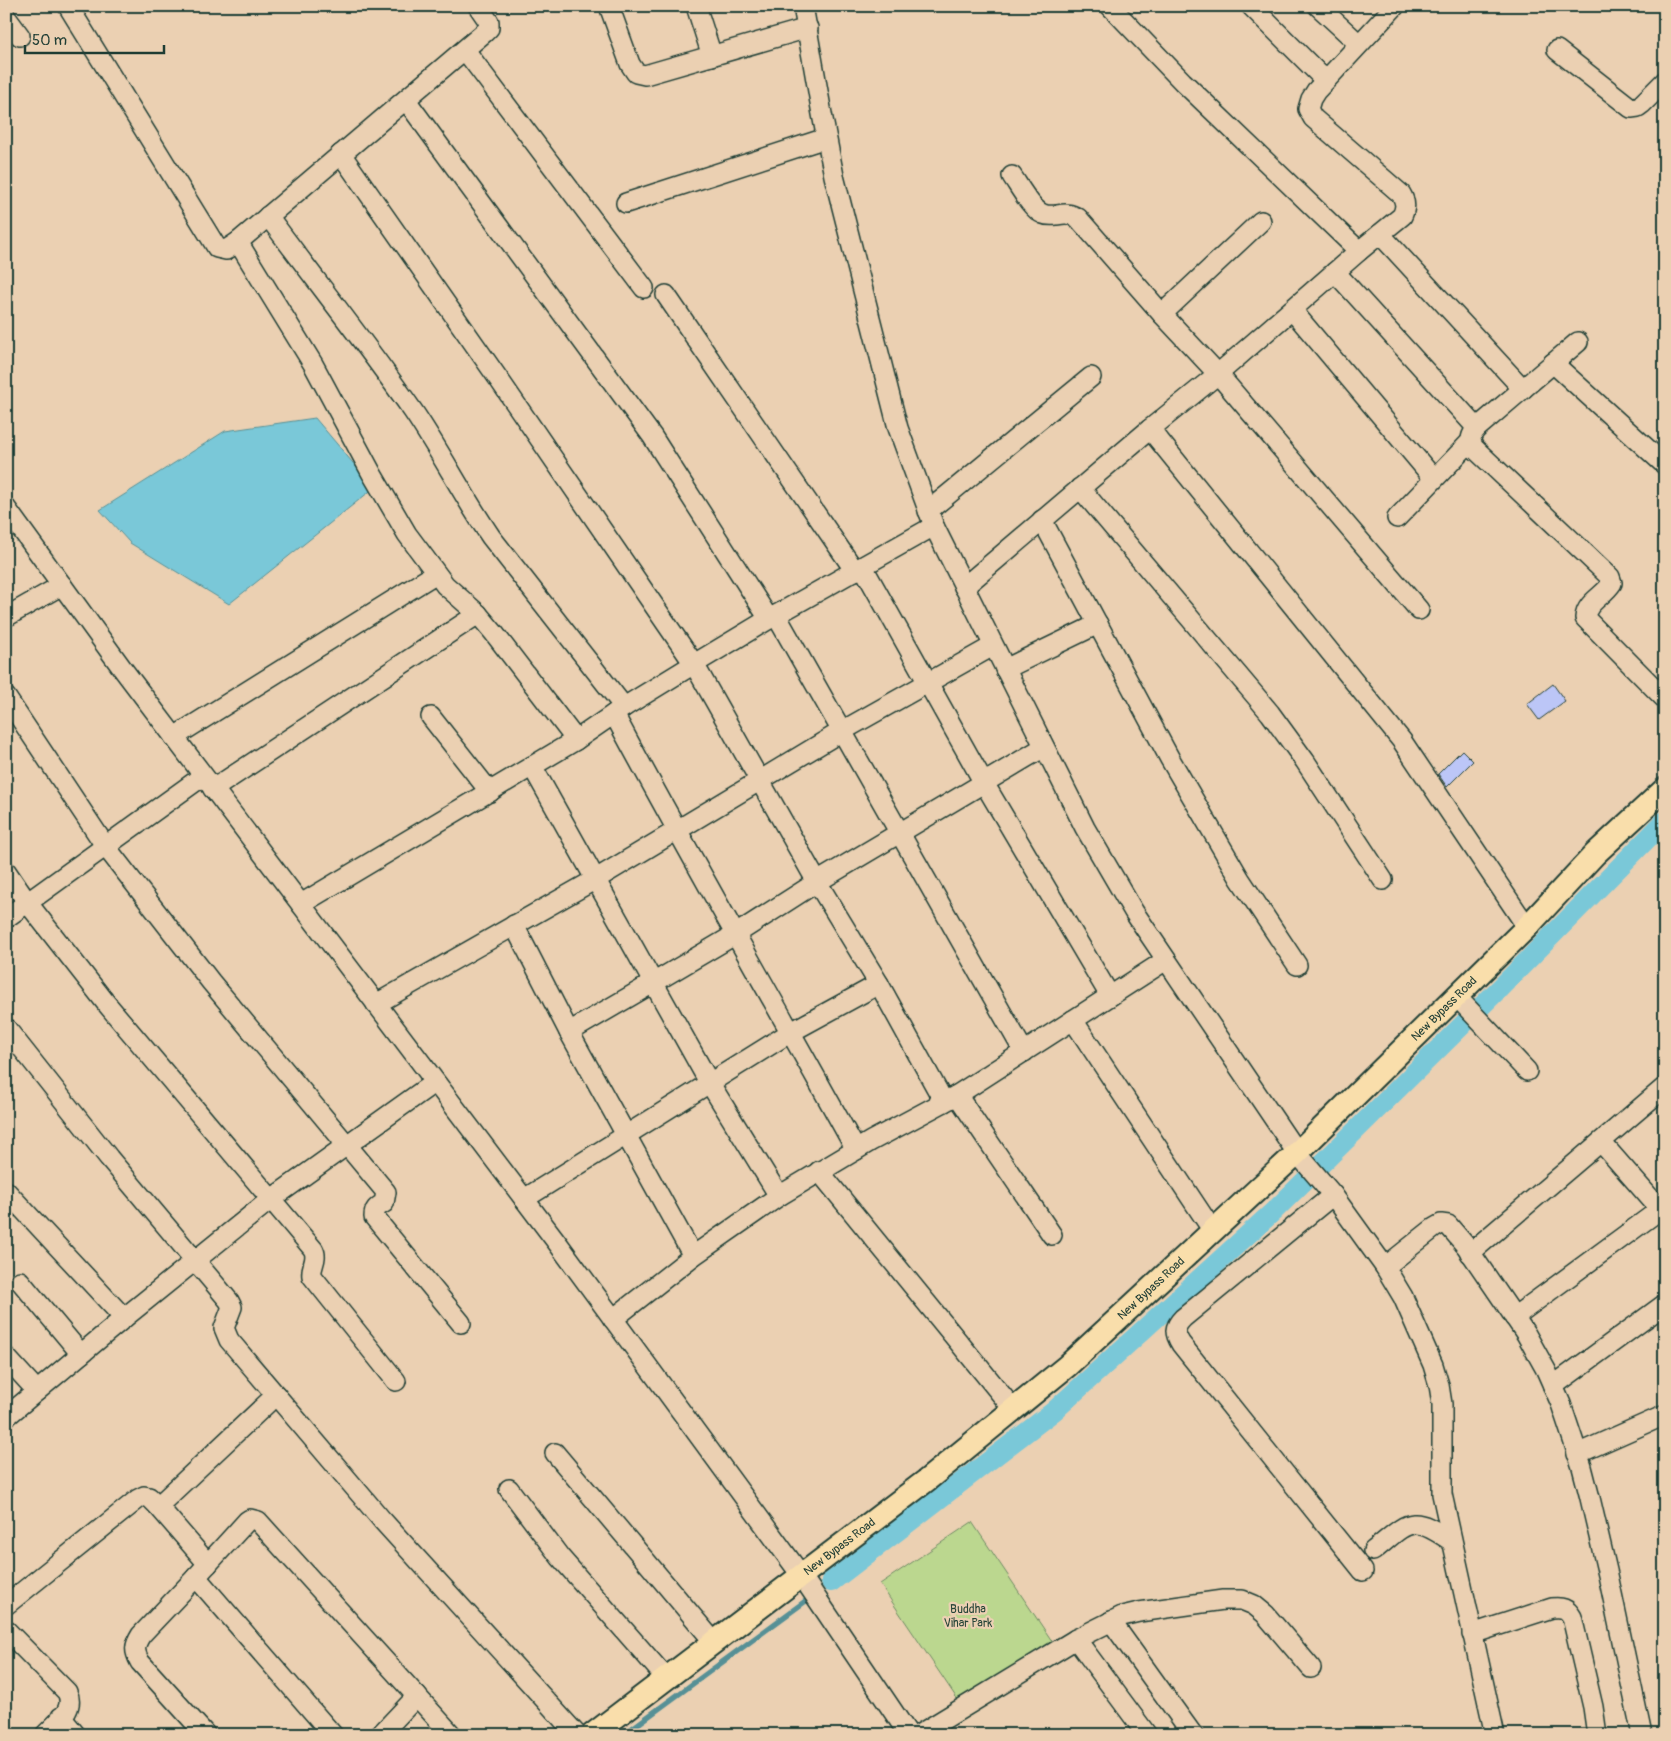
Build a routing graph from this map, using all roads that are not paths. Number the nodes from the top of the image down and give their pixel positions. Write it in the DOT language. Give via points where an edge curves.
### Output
graph roads {
  1 [pos="68,6"];
  2 [pos="478,6"];
  3 [pos="608,6"];
  4 [pos="696,6"];
  5 [pos="804,6"];
  6 [pos="1110,6"];
  7 [pos="1251,6"];
  8 [pos="1318,6"];
  9 [pos="1395,6"];
  10 [pos="6,17"];
  11 [pos="808,28"];
  12 [pos="20,36"];
  13 [pos="1359,44"];
  14 [pos="465,50"];
  15 [pos="1557,50"];
  16 [pos="712,56"];
  17 [pos="1325,80"];
  18 [pos="1665,81"];
  19 [pos="406,100"];
  20 [pos="826,138"];
  21 [pos="341,154"];
  22 [pos="1012,176"];
  23 [pos="626,203"];
  24 [pos="268,216"];
  25 [pos="1261,221"];
  26 [pos="1380,234"];
  27 [pos="238,242"];
  28 [pos="1359,251"];
  29 [pos="1335,272"];
  30 [pos="644,288"];
  31 [pos="666,294"];
  32 [pos="1292,310"];
  33 [pos="1162,314"];
  34 [pos="1578,342"];
  35 [pos="1553,363"];
  36 [pos="1218,374"];
  37 [pos="1091,377"];
  38 [pos="1522,389"];
  39 [pos="1150,429"];
  40 [pos="1474,435"];
  41 [pos="1665,465"];
  42 [pos="1434,479"];
  43 [pos="1080,488"];
  44 [pos="6,508"];
  45 [pos="1397,518"];
  46 [pos="931,519"];
  47 [pos="1042,520"];
  48 [pos="859,569"];
  49 [pos="435,574"];
  50 [pos="62,585"];
  51 [pos="964,587"];
  52 [pos="1419,610"];
  53 [pos="478,614"];
  54 [pos="6,617"];
  55 [pos="773,617"];
  56 [pos="1098,624"];
  57 [pos="993,646"];
  58 [pos="694,664"];
  59 [pos="1005,669"];
  60 [pos="928,683"];
  61 [pos="6,698"];
  62 [pos="1665,699"];
  63 [pos="619,711"];
  64 [pos="431,717"];
  65 [pos="842,731"];
  66 [pos="174,737"];
  67 [pos="576,740"];
  68 [pos="1044,747"];
  69 [pos="532,766"];
  70 [pos="760,780"];
  71 [pos="208,782"];
  72 [pos="984,783"];
  73 [pos="1665,789"];
  74 [pos="490,792"];
  75 [pos="676,830"];
  76 [pos="900,833"];
  77 [pos="106,847"];
  78 [pos="6,871"];
  79 [pos="596,879"];
  80 [pos="1383,880"];
  81 [pos="817,882"];
  82 [pos="27,902"];
  83 [pos="301,904"];
  84 [pos="6,918"];
  85 [pos="514,925"];
  86 [pos="1527,927"];
  87 [pos="736,934"];
  88 [pos="1166,960"];
  89 [pos="1297,965"];
  90 [pos="653,983"];
  91 [pos="879,984"];
  92 [pos="1110,996"];
  93 [pos="376,1004"];
  94 [pos="1466,1006"];
  95 [pos="1073,1020"];
  96 [pos="6,1028"];
  97 [pos="569,1032"];
  98 [pos="791,1032"];
  99 [pos="1024,1052"];
  100 [pos="1527,1071"];
  101 [pos="435,1082"];
  102 [pos="709,1082"];
  103 [pos="1665,1087"];
  104 [pos="950,1098"];
  105 [pos="626,1134"];
  106 [pos="1601,1142"];
  107 [pos="347,1146"];
  108 [pos="856,1150"];
  109 [pos="1308,1166"];
  110 [pos="819,1171"];
  111 [pos="6,1192"];
  112 [pos="779,1196"];
  113 [pos="1333,1196"];
  114 [pos="524,1199"];
  115 [pos="270,1200"];
  116 [pos="1663,1210"];
  117 [pos="1213,1231"];
  118 [pos="1052,1235"];
  119 [pos="1470,1253"];
  120 [pos="693,1256"];
  121 [pos="195,1260"];
  122 [pos="1385,1267"];
  123 [pos="20,1281"];
  124 [pos="1665,1304"];
  125 [pos="124,1318"];
  126 [pos="1514,1318"];
  127 [pos="613,1319"];
  128 [pos="461,1323"];
  129 [pos="81,1354"];
  130 [pos="6,1357"];
  131 [pos="396,1381"];
  132 [pos="1554,1386"];
  133 [pos="37,1391"];
  134 [pos="276,1395"];
  135 [pos="1014,1410"];
  136 [pos="1665,1415"];
  137 [pos="6,1417"];
  138 [pos="555,1453"];
  139 [pos="1578,1454"];
  140 [pos="509,1488"];
  141 [pos="158,1506"];
  142 [pos="1452,1541"];
  143 [pos="1373,1551"];
  144 [pos="202,1570"];
  145 [pos="1363,1571"];
  146 [pos="801,1575"];
  147 [pos="6,1605"];
  148 [pos="1111,1621"];
  149 [pos="6,1630"];
  150 [pos="1472,1634"];
  151 [pos="1076,1639"];
  152 [pos="714,1642"];
  153 [pos="1311,1668"];
  154 [pos="666,1678"];
  155 [pos="417,1696"];
  156 [pos="61,1718"];
  157 [pos="45,1735"];
  158 [pos="76,1735"];
  159 [pos="206,1735"];
  160 [pos="333,1735"];
  161 [pos="380,1735"];
  162 [pos="452,1735"];
  163 [pos="577,1735"];
  164 [pos="592,1735"];
  165 [pos="909,1735"];
  166 [pos="918,1735"];
  167 [pos="1147,1735"];
  168 [pos="1194,1735"];
  169 [pos="1495,1735"];
  170 [pos="1597,1735"];
  171 [pos="1642,1735"];
  1 -- 27 [label="street" via="217,248 226,250"];
  2 -- 14 [label="street" via="489,22 489,28"];
  3 -- 16 [label="street" via="636,73 645,74"];
  4 -- 16 [label="street"];
  5 -- 11 [label="street"];
  6 -- 28 [label="street" via="1183,82"];
  7 -- 17 [label="street"];
  8 -- 13 [label="street"];
  9 -- 13 [label="street"];
  10 -- 12 [label="street"];
  11 -- 16 [label="street"];
  11 -- 20 [label="street"];
  13 -- 17 [label="street"];
  14 -- 19 [label="street"];
  14 -- 30 [label="street"];
  15 -- 18 [label="street" via="1631,108 1638,108"];
  17 -- 26 [label="street" via="1311,99 1308,109 1313,118 1401,194 1405,201 1402,216"];
  19 -- 21 [label="street"];
  19 -- 55 [label="street" via="652,436"];
  20 -- 23 [label="street"];
  20 -- 46 [label="street" via="898,428"];
  21 -- 24 [label="street"];
  21 -- 58 [label="street"];
  22 -- 33 [label="street" via="1042,214 1065,213 1078,218"];
  24 -- 27 [label="street"];
  24 -- 63 [label="street" via="414,412 491,537"];
  25 -- 33 [label="street"];
  26 -- 28 [label="street"];
  26 -- 38 [label="street"];
  27 -- 49 [label="street" via="313,364 386,500"];
  28 -- 29 [label="street"];
  29 -- 32 [label="street"];
  29 -- 40 [label="street"];
  31 -- 48 [label="street"];
  32 -- 36 [label="street"];
  32 -- 42 [label="street"];
  33 -- 36 [label="street"];
  34 -- 35 [label="street"];
  35 -- 38 [label="street"];
  35 -- 41 [label="street"];
  36 -- 39 [label="street"];
  36 -- 52 [label="street"];
  37 -- 46 [label="street"];
  38 -- 40 [label="street"];
  39 -- 43 [label="street"];
  39 -- 86 [label="street" via="1402,741"];
  40 -- 42 [label="street"];
  40 -- 62 [label="street" via="1474,448 1610,577 1612,583 1585,610 1585,618"];
  42 -- 45 [label="street"];
  43 -- 47 [label="street"];
  43 -- 80 [label="street" via="1270,713"];
  44 -- 50 [label="street"];
  46 -- 48 [label="street"];
  46 -- 51 [label="street"];
  47 -- 51 [label="street"];
  47 -- 56 [label="street"];
  48 -- 55 [label="street"];
  48 -- 60 [label="street"];
  49 -- 53 [label="street"];
  49 -- 66 [label="street"];
  50 -- 54 [label="street"];
  50 -- 66 [label="street"];
  51 -- 57 [label="street"];
  53 -- 67 [label="street"];
  53 -- 71 [label="street"];
  55 -- 58 [label="street"];
  55 -- 65 [label="street"];
  56 -- 59 [label="street"];
  56 -- 89 [label="street" via="1170,760 1240,879"];
  57 -- 59 [label="street"];
  57 -- 60 [label="street"];
  58 -- 63 [label="street"];
  58 -- 70 [label="street"];
  59 -- 68 [label="street"];
  60 -- 65 [label="street"];
  60 -- 72 [label="street"];
  61 -- 77 [label="street"];
  63 -- 67 [label="street"];
  63 -- 75 [label="street"];
  64 -- 74 [label="street"];
  65 -- 70 [label="street"];
  65 -- 76 [label="street"];
  66 -- 71 [label="street"];
  67 -- 69 [label="street"];
  68 -- 72 [label="street"];
  68 -- 88 [label="street" via="1085,828"];
  69 -- 74 [label="street"];
  69 -- 79 [label="street"];
  70 -- 75 [label="street"];
  70 -- 81 [label="street"];
  71 -- 77 [label="street"];
  71 -- 83 [label="street"];
  72 -- 76 [label="street"];
  72 -- 92 [label="street"];
  73 -- 86 [label="main road, New Bypass Road" via="1595,854"];
  74 -- 83 [label="street"];
  75 -- 79 [label="street"];
  75 -- 87 [label="street"];
  76 -- 81 [label="street"];
  76 -- 99 [label="street"];
  77 -- 82 [label="street"];
  77 -- 107 [label="street" via="211,982"];
  78 -- 82 [label="street"];
  79 -- 85 [label="street"];
  79 -- 90 [label="street"];
  81 -- 87 [label="street"];
  81 -- 91 [label="street"];
  82 -- 84 [label="street"];
  82 -- 115 [label="street" via="106,1003"];
  83 -- 93 [label="street"];
  85 -- 93 [label="street"];
  85 -- 97 [label="street"];
  86 -- 94 [label="main road, New Bypass Road"];
  87 -- 90 [label="street"];
  87 -- 98 [label="street"];
  88 -- 92 [label="street"];
  88 -- 109 [label="street"];
  90 -- 97 [label="street"];
  90 -- 102 [label="street"];
  91 -- 98 [label="street"];
  91 -- 104 [label="street"];
  92 -- 95 [label="street"];
  93 -- 101 [label="street"];
  94 -- 100 [label="street"];
  94 -- 109 [label="main road, New Bypass Road"];
  95 -- 99 [label="street"];
  95 -- 117 [label="street"];
  96 -- 121 [label="street"];
  97 -- 105 [label="street"];
  98 -- 102 [label="street"];
  98 -- 108 [label="street"];
  99 -- 104 [label="street"];
  101 -- 107 [label="street"];
  101 -- 114 [label="street"];
  102 -- 105 [label="street"];
  102 -- 112 [label="street"];
  103 -- 106 [label="street"];
  104 -- 108 [label="street"];
  104 -- 118 [label="street"];
  105 -- 114 [label="street"];
  105 -- 120 [label="street"];
  106 -- 116 [label="street"];
  106 -- 119 [label="street"];
  107 -- 115 [label="street"];
  107 -- 128 [label="street" via="386,1192 384,1202 374,1211 374,1217"];
  108 -- 110 [label="street"];
  109 -- 113 [label="street"];
  109 -- 117 [label="main road, New Bypass Road"];
  110 -- 112 [label="street"];
  110 -- 135 [label="street"];
  111 -- 125 [label="street"];
  112 -- 120 [label="street"];
  113 -- 122 [label="street"];
  113 -- 145 [label="street" via="1183,1318 1175,1331 1181,1344"];
  114 -- 127 [label="street"];
  115 -- 121 [label="street"];
  115 -- 131 [label="street" via="316,1254 312,1276"];
  116 -- 126 [label="street"];
  117 -- 135 [label="main road, New Bypass Road" via="1067,1366"];
  119 -- 122 [label="street" via="1448,1225 1441,1224"];
  119 -- 126 [label="street"];
  120 -- 127 [label="street"];
  121 -- 125 [label="street"];
  121 -- 134 [label="street" via="232,1307 224,1328 226,1335"];
  122 -- 142 [label="street" via="1403,1297 1439,1385 1442,1494"];
  123 -- 129 [label="street"];
  124 -- 132 [label="street"];
  125 -- 129 [label="street"];
  126 -- 132 [label="street"];
  127 -- 146 [label="street"];
  129 -- 133 [label="street"];
  130 -- 133 [label="street"];
  132 -- 139 [label="street"];
  133 -- 137 [label="street"];
  134 -- 141 [label="street"];
  134 -- 163 [label="street" via="382,1520"];
  135 -- 146 [label="main road, New Bypass Road"];
  136 -- 139 [label="street"];
  138 -- 152 [label="street"];
  139 -- 171 [label="street"];
  140 -- 154 [label="street" via="560,1557"];
  141 -- 144 [label="street"];
  141 -- 147 [label="street" via="149,1497 138,1499"];
  142 -- 143 [label="street" via="1430,1527 1413,1524 1405,1526"];
  142 -- 150 [label="street"];
  144 -- 155 [label="street" via="247,1521 258,1521"];
  144 -- 159 [label="street" via="141,1635 135,1643 134,1652"];
  144 -- 160 [label="street"];
  146 -- 152 [label="main road, New Bypass Road"];
  146 -- 165 [label="street"];
  148 -- 151 [label="street"];
  148 -- 153 [label="street" via="1157,1609 1242,1600 1264,1614"];
  148 -- 168 [label="street"];
  149 -- 156 [label="street" via="67,1692 70,1705"];
  150 -- 169 [label="street"];
  150 -- 170 [label="street" via="1552,1608 1568,1610"];
  151 -- 166 [label="street"];
  151 -- 167 [label="street"];
  152 -- 154 [label="main road, New Bypass Road"];
  154 -- 164 [label="main road, New Bypass Road"];
  155 -- 161 [label="street"];
  155 -- 162 [label="street"];
  156 -- 157 [label="street"];
  156 -- 158 [label="street"];
}
